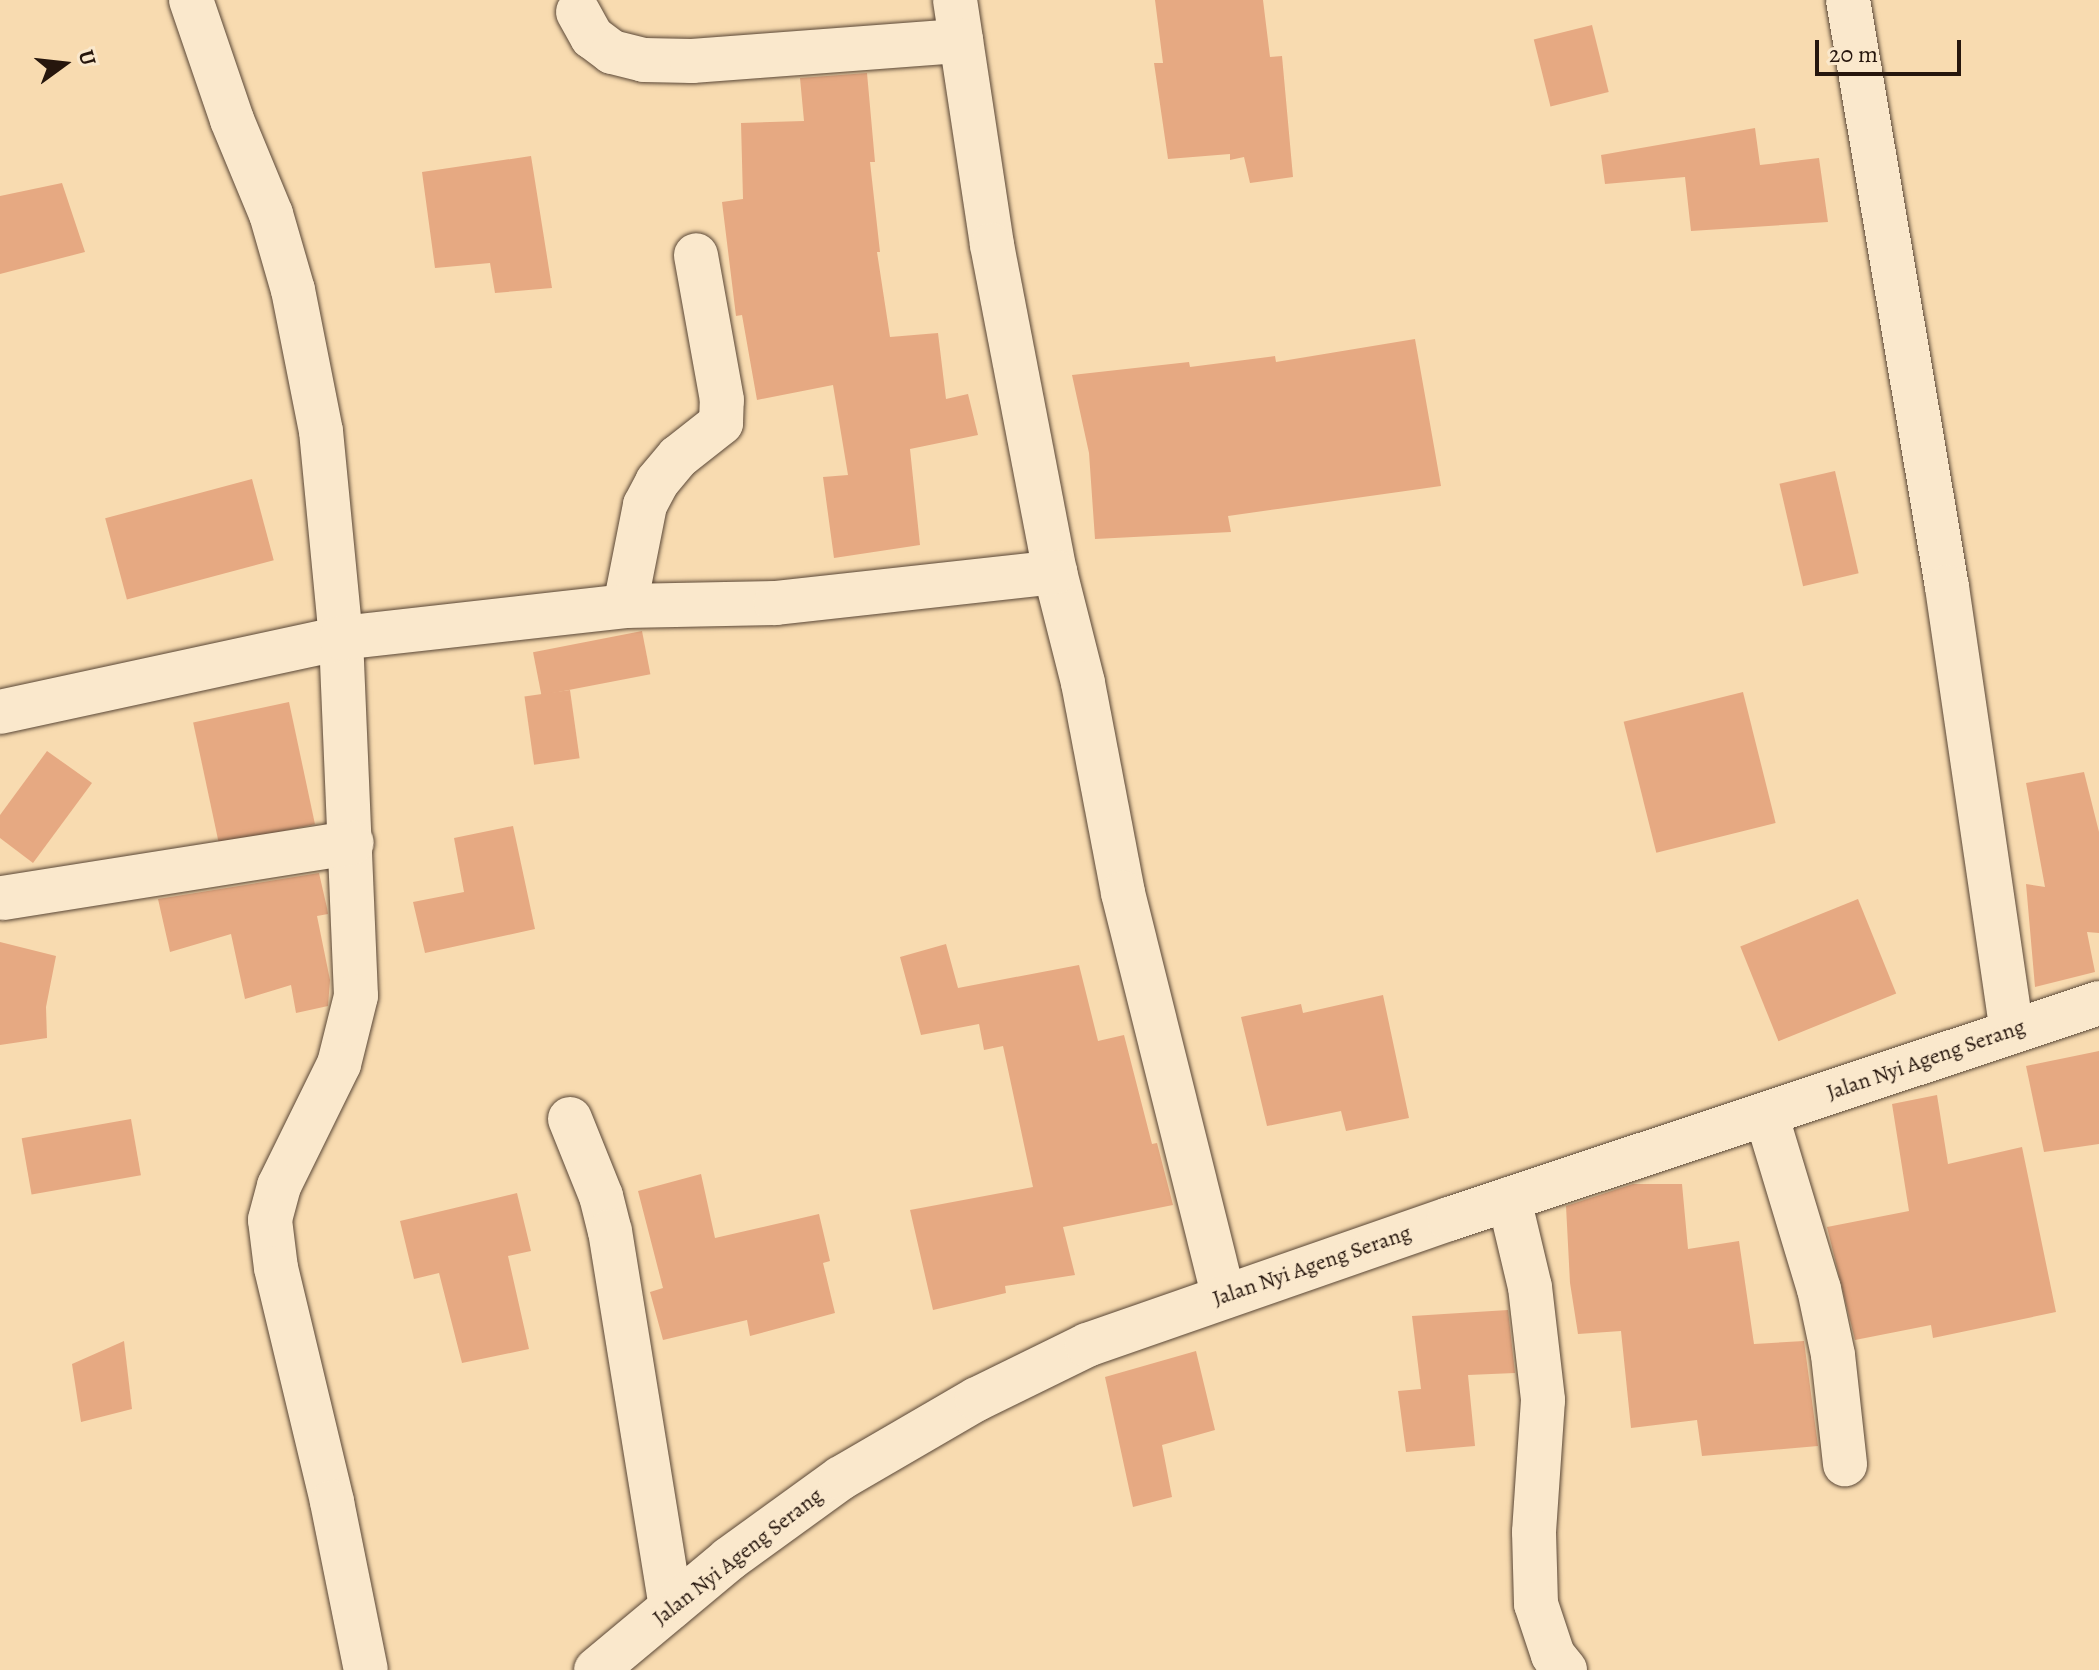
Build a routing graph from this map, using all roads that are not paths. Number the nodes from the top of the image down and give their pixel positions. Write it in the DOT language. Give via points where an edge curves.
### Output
graph roads {
  1 [pos="191,0"];
  2 [pos="1848,0"];
  3 [pos="578,12"];
  4 [pos="958,21"];
  5 [pos="696,255"];
  6 [pos="1055,572"];
  7 [pos="625,606"];
  8 [pos="341,638"];
  9 [pos="0,712"];
  10 [pos="352,843"];
  11 [pos="3,898"];
  12 [pos="2099,1003"];
  13 [pos="2012,1031"];
  14 [pos="1766,1114"];
  15 [pos="570,1119"];
  16 [pos="1509,1199"];
  17 [pos="1224,1297"];
  18 [pos="1845,1464"];
  19 [pos="671,1607"];
  20 [pos="366,1670"];
  21 [pos="596,1670"];
  22 [pos="1565,1670"];
  1 -- 8 [label="street" via="271,214 293,290 321,431"];
  2 -- 13 [label="street" via="1947,587"];
  3 -- 4 [label="street" via="592,37 612,52 644,60 692,61"];
  4 -- 6 [label="street" via="992,245"];
  5 -- 7 [label="street" via="722,400 721,423 678,457 657,482 645,505"];
  6 -- 7 [label="street" via="776,603"];
  6 -- 17 [label="street" via="1083,683 1123,893"];
  7 -- 8 [label="street"];
  8 -- 9 [label="street"];
  8 -- 10 [label="street"];
  10 -- 11 [label="street"];
  10 -- 20 [label="street" via="356,996 349,1034 279,1186 270,1220 276,1268"];
  12 -- 13 [label="street, Jalan Nyi Ageng Serang"];
  13 -- 14 [label="street, Jalan Nyi Ageng Serang"];
  14 -- 16 [label="street, Jalan Nyi Ageng Serang"];
  14 -- 18 [label="street" via="1819,1289 1833,1355"];
  15 -- 19 [label="street" via="610,1231"];
  16 -- 17 [label="street, Jalan Nyi Ageng Serang"];
  16 -- 22 [label="street" via="1530,1287 1543,1400 1534,1532 1536,1604 1553,1655"];
  17 -- 19 [label="street, Jalan Nyi Ageng Serang" via="1087,1345 977,1399 841,1478"];
  19 -- 21 [label="street, Jalan Nyi Ageng Serang"];
}
